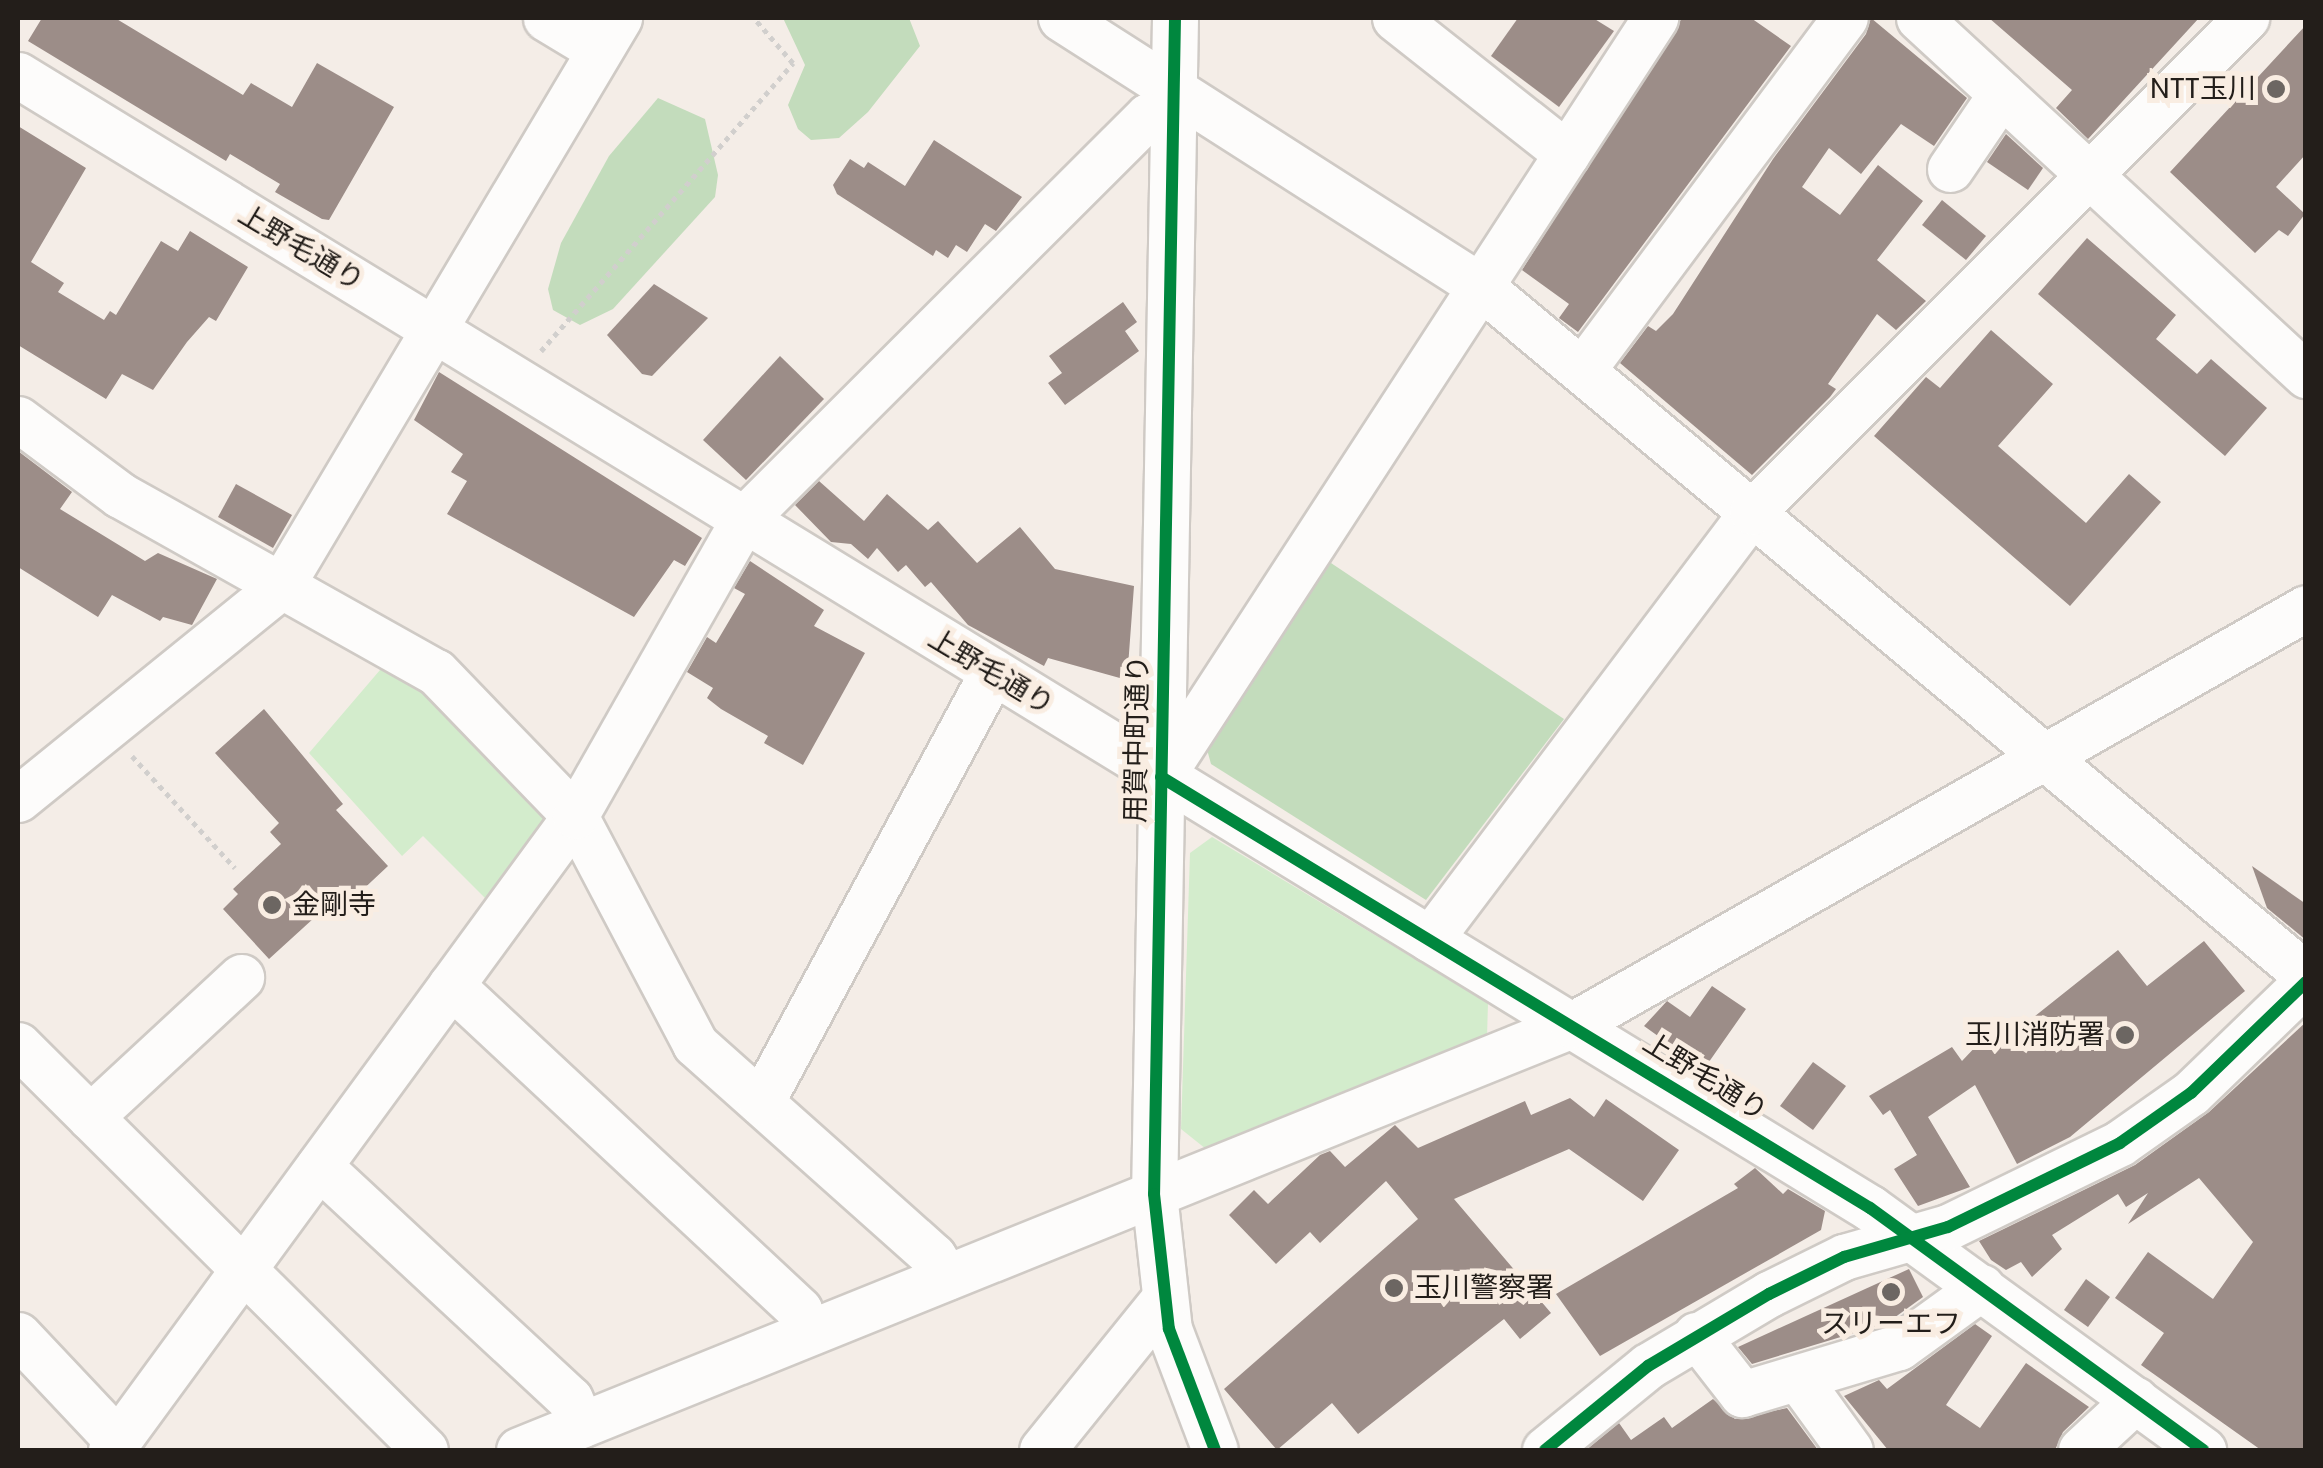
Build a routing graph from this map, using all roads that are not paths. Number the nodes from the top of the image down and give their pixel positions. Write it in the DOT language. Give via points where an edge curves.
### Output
graph roads {
  1 [pos="546,18"];
  2 [pos="1061,18"];
  3 [pos="1175,18"];
  4 [pos="1395,18"];
  5 [pos="1655,18"];
  6 [pos="1846,18"];
  7 [pos="1919,18"];
  8 [pos="2246,18"];
  9 [pos="609,34"];
  10 [pos="18,75"];
  11 [pos="2001,94"];
  12 [pos="1174,103"];
  13 [pos="1567,154"];
  14 [pos="1950,168"];
  15 [pos="2086,175"];
  16 [pos="1480,286"];
  17 [pos="435,330"];
  18 [pos="1583,369"];
  19 [pos="2306,374"];
  20 [pos="18,420"];
  21 [pos="1752,512"];
  22 [pos="743,520"];
  23 [pos="281,586"];
  24 [pos="2306,608"];
  25 [pos="992,673"];
  26 [pos="2044,758"];
  27 [pos="1162,777"];
  28 [pos="18,799"];
  29 [pos="575,816"];
  30 [pos="1430,939"];
  31 [pos="241,978"];
  32 [pos="2306,978"];
  33 [pos="451,985"];
  34 [pos="1572,1025"];
  35 [pos="18,1045"];
  36 [pos="761,1102"];
  37 [pos="90,1117"];
  38 [pos="319,1166"];
  39 [pos="1154,1194"];
  40 [pos="1909,1234"];
  41 [pos="242,1269"];
  42 [pos="946,1278"];
  43 [pos="1982,1287"];
  44 [pos="1162,1300"];
  45 [pos="808,1332"];
  46 [pos="18,1335"];
  47 [pos="1696,1335"];
  48 [pos="1800,1380"];
  49 [pos="2135,1400"];
  50 [pos="581,1425"];
  51 [pos="114,1446"];
  52 [pos="1550,1449"];
  53 [pos="425,1450"];
  54 [pos="518,1450"];
  55 [pos="1042,1450"];
  56 [pos="1215,1450"];
  57 [pos="1850,1450"];
  58 [pos="2081,1450"];
  59 [pos="2203,1450"];
  1 -- 9 [label="street"];
  2 -- 12 [label="street"];
  3 -- 12 [label="street, 用賀中町通り"];
  4 -- 13 [label="street"];
  5 -- 13 [label="street"];
  6 -- 18 [label="street"];
  7 -- 11 [label="street"];
  8 -- 15 [label="street"];
  9 -- 17 [label="street"];
  10 -- 17 [label="street, 上野毛通り"];
  11 -- 14 [label="street"];
  11 -- 15 [label="street"];
  12 -- 16 [label="street"];
  12 -- 22 [label="street" via="1148,116"];
  12 -- 27 [label="street, 用賀中町通り"];
  13 -- 16 [label="street"];
  15 -- 19 [label="street"];
  15 -- 21 [label="street"];
  16 -- 18 [label="street"];
  16 -- 27 [label="street"];
  17 -- 22 [label="street, 上野毛通り"];
  17 -- 23 [label="street"];
  18 -- 21 [label="street"];
  20 -- 23 [label="street" via="120,495"];
  21 -- 26 [label="street"];
  21 -- 30 [label="street"];
  22 -- 25 [label="street, 上野毛通り"];
  22 -- 29 [label="street"];
  23 -- 28 [label="street"];
  23 -- 29 [label="street" via="436,672"];
  24 -- 26 [label="street"];
  25 -- 27 [label="street, 上野毛通り"];
  25 -- 36 [label="street"];
  26 -- 32 [label="street"];
  26 -- 34 [label="street"];
  27 -- 30 [label="street, 上野毛通り"];
  27 -- 39 [label="street, 用賀中町通り"];
  29 -- 33 [label="street"];
  29 -- 36 [label="street" via="696,1044"];
  30 -- 34 [label="street, 上野毛通り"];
  31 -- 37 [label="street"];
  32 -- 40 [label="street" via="2190,1093 2120,1143 1948,1227"];
  33 -- 38 [label="street"];
  33 -- 45 [label="street" via="798,1310"];
  34 -- 39 [label="street"];
  34 -- 40 [label="street, 上野毛通り"];
  35 -- 37 [label="street"];
  36 -- 42 [label="street" via="933,1256"];
  37 -- 41 [label="street"];
  38 -- 41 [label="street"];
  38 -- 50 [label="street" via="570,1399"];
  39 -- 42 [label="street"];
  39 -- 44 [label="street, 用賀中町通り"];
  40 -- 43 [label="street, 上野毛通り"];
  40 -- 47 [label="street" via="1831,1263"];
  41 -- 51 [label="street"];
  41 -- 53 [label="street"];
  42 -- 45 [label="street"];
  43 -- 48 [label="street" via="1899,1347"];
  43 -- 49 [label="street, 上野毛通り"];
  44 -- 55 [label="street"];
  44 -- 56 [label="street, 用賀中町通り" via="1186,1386"];
  45 -- 50 [label="street"];
  46 -- 51 [label="street"];
  47 -- 48 [label="street" via="1742,1394"];
  47 -- 52 [label="street" via="1625,1383"];
  48 -- 57 [label="street"];
  49 -- 58 [label="street"];
  49 -- 59 [label="street, 上野毛通り"];
  50 -- 54 [label="street"];
}
